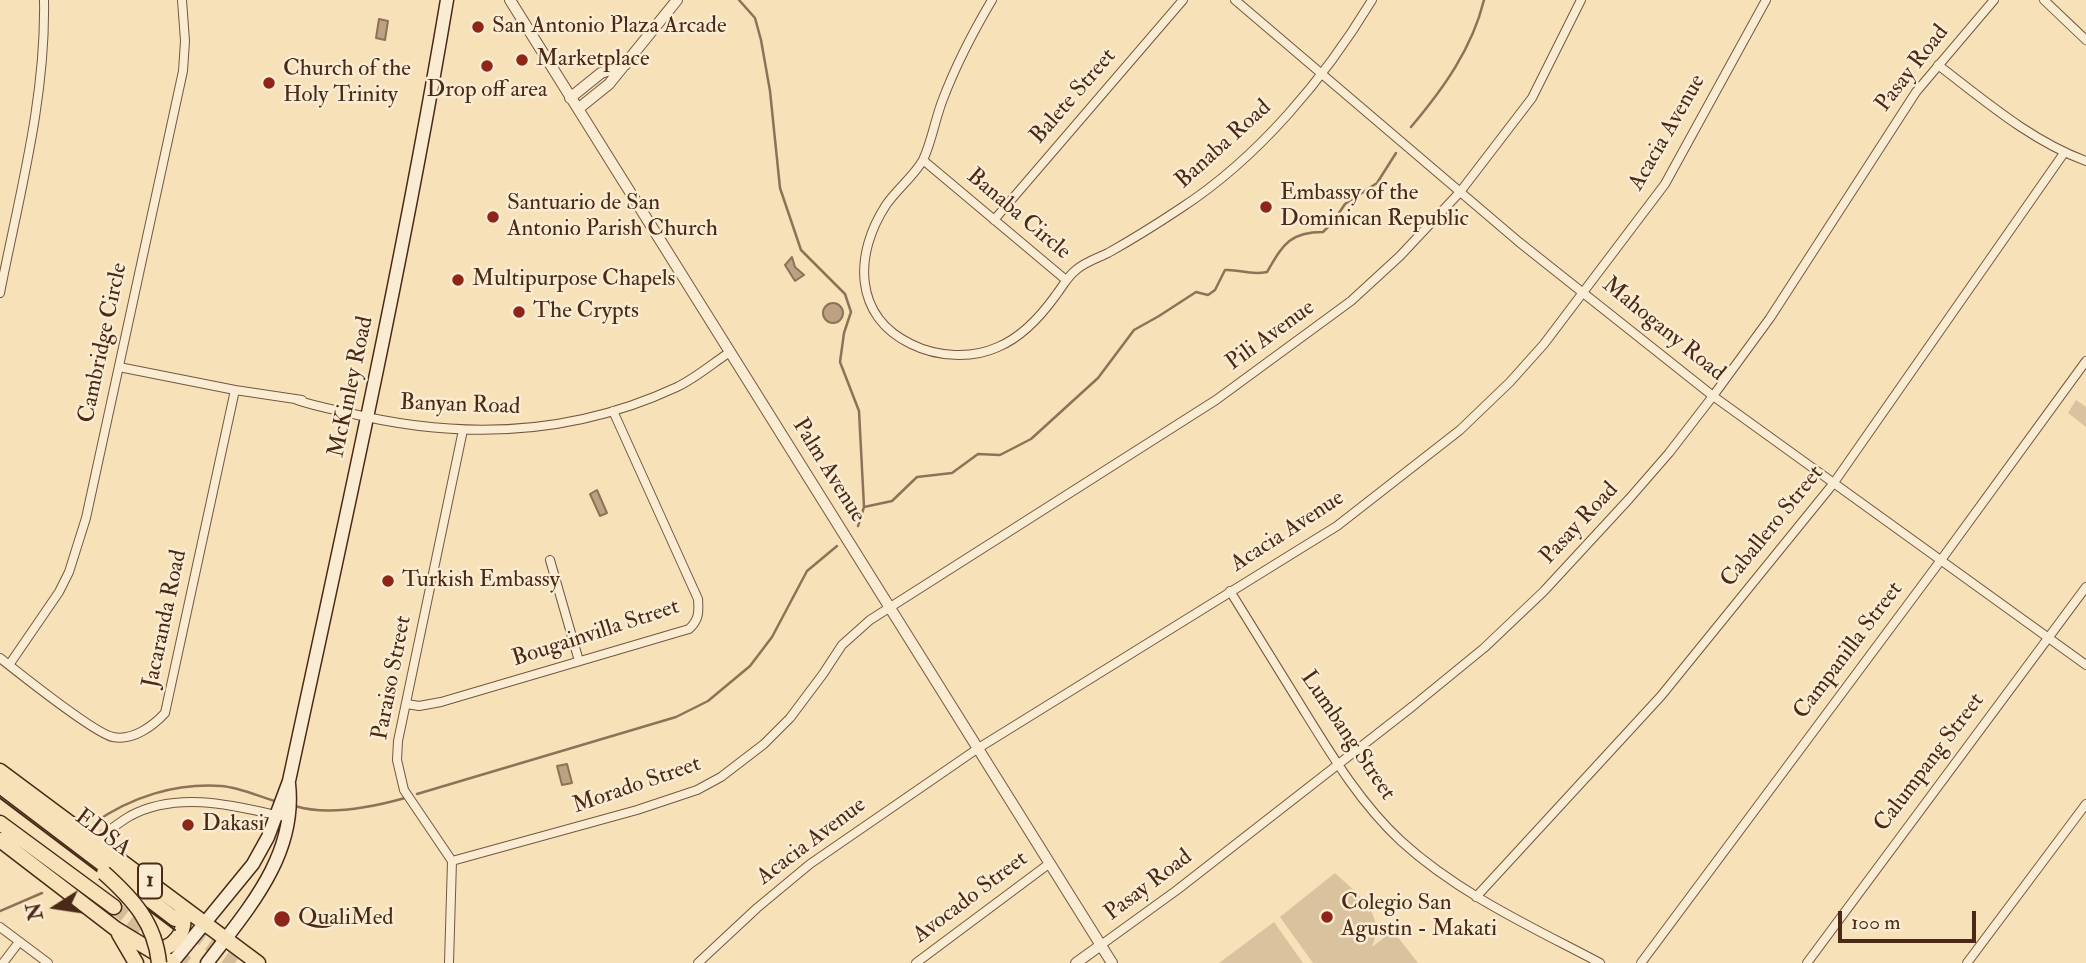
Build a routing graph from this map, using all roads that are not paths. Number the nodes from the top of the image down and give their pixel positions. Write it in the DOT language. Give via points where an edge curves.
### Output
graph roads {
  1 [pos="44,0"];
  2 [pos="182,0"];
  3 [pos="447,0"];
  4 [pos="510,0"];
  5 [pos="677,0"];
  6 [pos="992,0"];
  7 [pos="1183,0"];
  8 [pos="1235,0"];
  9 [pos="1372,0"];
  10 [pos="1581,0"];
  11 [pos="1766,0"];
  12 [pos="1994,0"];
  13 [pos="2044,0"];
  14 [pos="2086,40"];
  15 [pos="625,65"];
  16 [pos="1938,65"];
  17 [pos="1321,75"];
  18 [pos="570,98"];
  19 [pos="578,110"];
  20 [pos="2064,153"];
  21 [pos="923,160"];
  22 [pos="2086,161"];
  23 [pos="1460,192"];
  24 [pos="994,220"];
  25 [pos="1066,280"];
  26 [pos="1584,292"];
  27 [pos="0,293"];
  28 [pos="730,352"];
  29 [pos="2086,361"];
  30 [pos="119,367"];
  31 [pos="235,390"];
  32 [pos="1713,396"];
  33 [pos="613,411"];
  34 [pos="367,418"];
  35 [pos="463,429"];
  36 [pos="1833,484"];
  37 [pos="550,560"];
  38 [pos="1941,560"];
  39 [pos="2086,587"];
  40 [pos="1230,591"];
  41 [pos="891,607"];
  42 [pos="2048,638"];
  43 [pos="0,658"];
  44 [pos="579,661"];
  45 [pos="9,665"];
  46 [pos="2086,665"];
  47 [pos="407,704"];
  48 [pos="977,749"];
  49 [pos="1337,765"];
  50 [pos="0,771"];
  51 [pos="289,781"];
  52 [pos="0,786"];
  53 [pos="0,794"];
  54 [pos="2086,803"];
  55 [pos="277,816"];
  56 [pos="290,819"];
  57 [pos="0,823"];
  58 [pos="0,840"];
  59 [pos="95,841"];
  60 [pos="452,861"];
  61 [pos="1050,863"];
  62 [pos="1476,897"];
  63 [pos="178,902"];
  64 [pos="114,907"];
  65 [pos="176,919"];
  66 [pos="204,924"];
  67 [pos="0,927"];
  68 [pos="116,929"];
  69 [pos="226,938"];
  70 [pos="19,942"];
  71 [pos="1101,945"];
  72 [pos="155,957"];
  73 [pos="3,963"];
  74 [pos="48,963"];
  75 [pos="136,963"];
  76 [pos="172,963"];
  77 [pos="207,963"];
  78 [pos="258,963"];
  79 [pos="449,963"];
  80 [pos="698,963"];
  81 [pos="916,963"];
  82 [pos="1076,963"];
  83 [pos="1112,963"];
  84 [pos="1600,963"];
  85 [pos="1641,963"];
  86 [pos="1807,963"];
  87 [pos="1967,963"];
  1 -- 27 [label="street" via="45,41 34,124"];
  2 -- 30 [label="street, Cambridge Circle" via="183,71"];
  3 -- 34 [label="main road, McKinley Road"];
  4 -- 18 [label="street, Palm Avenue"];
  5 -- 15 [label="street"];
  6 -- 21 [label="street" via="942,100"];
  7 -- 24 [label="street, Balete Street"];
  8 -- 17 [label="street, Mahogany Road"];
  9 -- 17 [label="street, Banaba Road"];
  10 -- 23 [label="street, Pili Avenue" via="1532,97"];
  11 -- 26 [label="street, Acacia Avenue" via="1665,184"];
  12 -- 16 [label="street, Pasay Road"];
  13 -- 14 [label="street"];
  15 -- 18 [label="street" via="601,73"];
  15 -- 19 [label="street"];
  16 -- 20 [label="street"];
  16 -- 32 [label="street, Pasay Road"];
  17 -- 23 [label="street, Mahogany Road"];
  17 -- 25 [label="street, Banaba Road" via="1258,145 1217,181"];
  18 -- 19 [label="street, Palm Avenue"];
  19 -- 28 [label="street, Palm Avenue"];
  20 -- 22 [label="street"];
  20 -- 36 [label="street, Caballero Street"];
  21 -- 24 [label="street, Banaba Circle"];
  21 -- 25 [label="street, Banaba Circle" via="887,204 867,247 866,296 886,329 918,348 937,353 985,352 1019,336"];
  23 -- 26 [label="street, Mahogany Road"];
  23 -- 41 [label="street, Pili Avenue" via="1351,301 1216,400"];
  24 -- 25 [label="street, Banaba Circle"];
  26 -- 32 [label="street, Mahogany Road"];
  26 -- 40 [label="street, Acacia Avenue" via="1510,382 1460,430 1337,526"];
  28 -- 33 [label="street, Banyan Road" via="678,386"];
  28 -- 41 [label="street, Palm Avenue"];
  29 -- 38 [label="street, Campanilla Street"];
  30 -- 31 [label="street, Banyan Road"];
  30 -- 45 [label="street, Cambridge Circle" via="86,518 69,572"];
  31 -- 34 [label="street, Banyan Road" via="309,400"];
  31 -- 45 [label="street, Jacaranda Road" via="165,713 152,727 111,737"];
  32 -- 36 [label="street, Mahogany Road"];
  32 -- 49 [label="street, Pasay Road" via="1669,453 1544,591 1484,648"];
  33 -- 35 [label="street, Banyan Road" via="564,424 507,431"];
  33 -- 44 [label="street, Bougainvilla Street" via="698,599 699,614 689,629"];
  34 -- 35 [label="street, Banyan Road"];
  34 -- 51 [label="main road, McKinley Road"];
  35 -- 47 [label="street, Paraiso Street"];
  36 -- 38 [label="street, Mahogany Road"];
  36 -- 62 [label="street, Caballero Street" via="1661,696"];
  37 -- 44 [label="street"];
  38 -- 42 [label="street, Mahogany Road"];
  38 -- 85 [label="street, Campanilla Street"];
  39 -- 42 [label="street, Calumpang Street"];
  40 -- 48 [label="street, Acacia Avenue"];
  40 -- 49 [label="street, Lumbang Street"];
  41 -- 48 [label="street, Palm Avenue"];
  41 -- 60 [label="street, Morado Street" via="848,638 790,718 721,777 637,810"];
  42 -- 46 [label="street, Mahogany Road"];
  42 -- 86 [label="street, Calumpang Street"];
  43 -- 45 [label="street"];
  44 -- 47 [label="street, Bougainvilla Street" via="441,702"];
  47 -- 60 [label="street, Paraiso Street" via="398,741 401,780 413,806"];
  48 -- 61 [label="street, Palm Avenue"];
  48 -- 80 [label="street, Acacia Avenue" via="810,864"];
  49 -- 62 [label="street, Lumbang Street" via="1400,840"];
  49 -- 71 [label="street, Pasay Road"];
  50 -- 59 [label="highway, 1"];
  51 -- 55 [label="main road, McKinley Road"];
  51 -- 56 [label="main road, McKinley Road"];
  52 -- 65 [label="highway, EDSA / 1"];
  53 -- 72 [label="highway, bridge" via="130,897 152,931"];
  54 -- 87 [label="street"];
  55 -- 56 [label="street"];
  55 -- 59 [label="street" via="207,802 151,807"];
  55 -- 66 [label="main road, McKinley Road" via="253,864"];
  56 -- 69 [label="main road, McKinley Road" via="270,876"];
  57 -- 64 [label="highway, 1"];
  58 -- 68 [label="highway"];
  59 -- 63 [label="highway, 1"];
  60 -- 79 [label="street"];
  61 -- 71 [label="street, Palm Avenue"];
  61 -- 81 [label="street, Avocado Street"];
  62 -- 84 [label="street, Lumbang Street"];
  63 -- 66 [label="highway, 1"];
  63 -- 72 [label="highway" via="184,918 180,935"];
  66 -- 69 [label="highway, 1"];
  66 -- 76 [label="main road, McKinley Road"];
  67 -- 70 [label="street"];
  68 -- 72 [label="highway"];
  68 -- 75 [label="highway"];
  69 -- 77 [label="main road, McKinley Road"];
  69 -- 78 [label="highway, 1"];
  70 -- 73 [label="street"];
  70 -- 74 [label="street"];
  71 -- 82 [label="street, Pasay Road"];
  71 -- 83 [label="street, Palm Avenue"];
  72 -- 76 [label="highway"];
}
